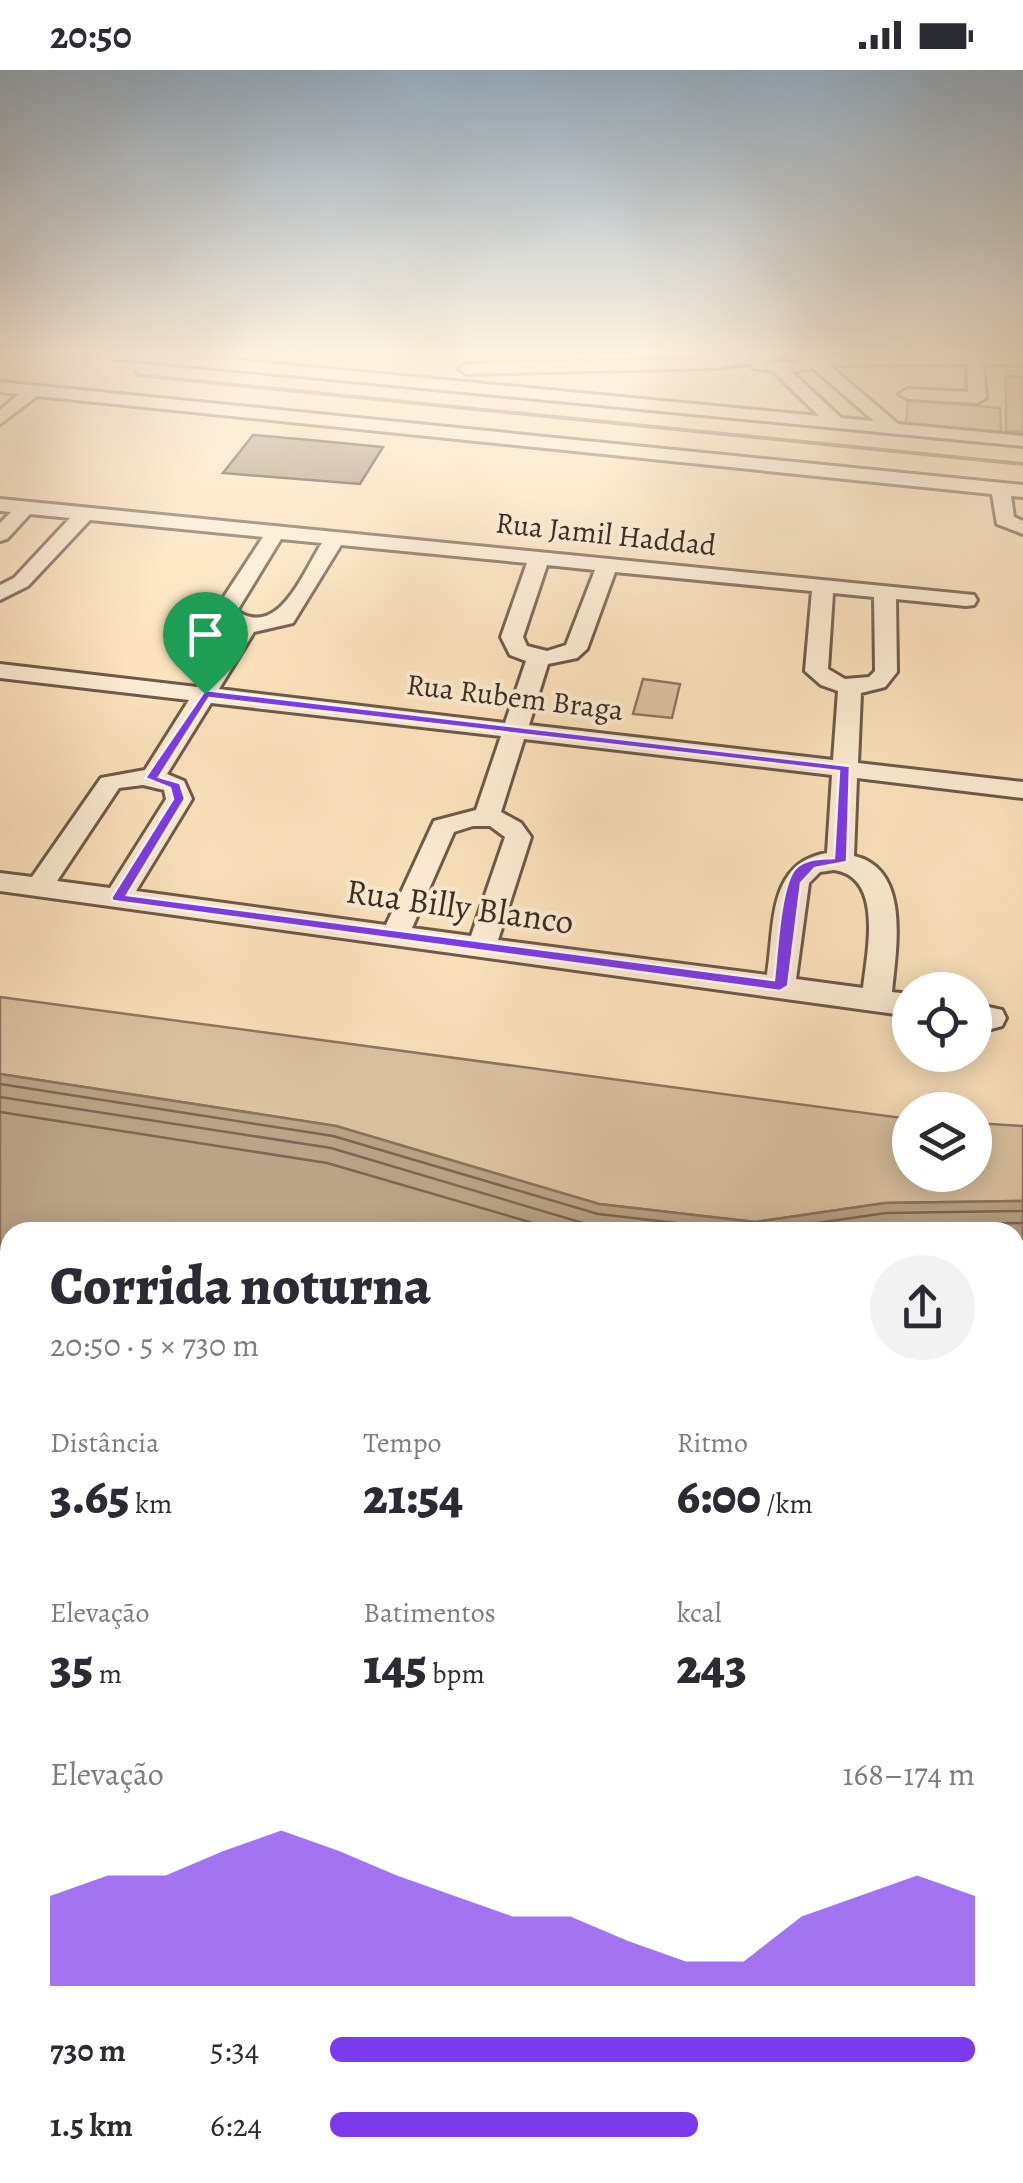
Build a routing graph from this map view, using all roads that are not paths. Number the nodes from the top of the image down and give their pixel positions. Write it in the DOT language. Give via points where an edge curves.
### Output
graph roads {
  1 [pos="620,452"];
  2 [pos="1001,489"];
  3 [pos="1023,491"];
  4 [pos="0,504"];
  5 [pos="26,507"];
  6 [pos="86,512"];
  7 [pos="1023,528"];
  8 [pos="275,533"];
  9 [pos="0,534"];
  10 [pos="335,538"];
  11 [pos="539,557"];
  12 [pos="607,564"];
  13 [pos="823,586"];
  14 [pos="884,592"];
  15 [pos="0,594"];
  16 [pos="966,600"];
  17 [pos="248,624"];
  18 [pos="540,657"];
  19 [pos="0,671"];
  20 [pos="850,686"];
  21 [pos="205,694"];
  22 [pos="516,729"];
  23 [pos="845,768"];
  24 [pos="152,778"];
  25 [pos="1023,790"];
  26 [pos="486,818"];
  27 [pos="840,862"];
  28 [pos="0,882"];
  29 [pos="39,887"];
  30 [pos="118,898"];
  31 [pos="396,935"];
  32 [pos="481,947"];
  33 [pos="780,986"];
  34 [pos="877,1000"];
  35 [pos="892,1002"];
  1 -- 2 [label="street"];
  2 -- 3 [label="street"];
  2 -- 7 [label="street" via="1004,520"];
  4 -- 5 [label="street, Rua Jamil Haddad"];
  5 -- 6 [label="street, Rua Jamil Haddad"];
  5 -- 9 [label="street"];
  6 -- 8 [label="street, Rua Jamil Haddad"];
  6 -- 15 [label="street" via="20,582"];
  8 -- 10 [label="street, Rua Jamil Haddad"];
  8 -- 17 [label="street" via="225,612"];
  10 -- 11 [label="street, Rua Jamil Haddad"];
  10 -- 17 [label="street" via="285,618"];
  11 -- 12 [label="street, Rua Jamil Haddad"];
  11 -- 18 [label="street" via="512,637 518,650"];
  12 -- 13 [label="street, Rua Jamil Haddad"];
  12 -- 18 [label="street" via="576,649"];
  13 -- 14 [label="street, Rua Jamil Haddad"];
  13 -- 20 [label="street" via="816,671 824,680"];
  14 -- 16 [label="street, Rua Jamil Haddad"];
  14 -- 20 [label="street" via="886,672 877,682"];
  17 -- 21 [label="street"];
  18 -- 22 [label="street"];
  19 -- 21 [label="street, Rua Rubem Braga"];
  20 -- 23 [label="street"];
  21 -- 22 [label="street, Rua Rubem Braga"];
  21 -- 24 [label="street"];
  22 -- 23 [label="street, Rua Rubem Braga"];
  22 -- 26 [label="street"];
  23 -- 25 [label="street, Rua Rubem Braga"];
  23 -- 27 [label="street"];
  24 -- 29 [label="street" via="110,783"];
  24 -- 30 [label="street" via="175,786 179,799"];
  26 -- 31 [label="street" via="443,827"];
  26 -- 32 [label="street" via="510,825 518,837"];
  27 -- 33 [label="street" via="812,864 794,883"];
  27 -- 34 [label="street" via="867,871 879,890"];
  28 -- 29 [label="street, Rua Billy Blanco"];
  29 -- 30 [label="street, Rua Billy Blanco"];
  30 -- 31 [label="street, Rua Billy Blanco"];
  31 -- 32 [label="street, Rua Billy Blanco"];
  32 -- 33 [label="street, Rua Billy Blanco"];
  33 -- 34 [label="street, Rua Billy Blanco"];
  34 -- 35 [label="street, Rua Billy Blanco"];
}
